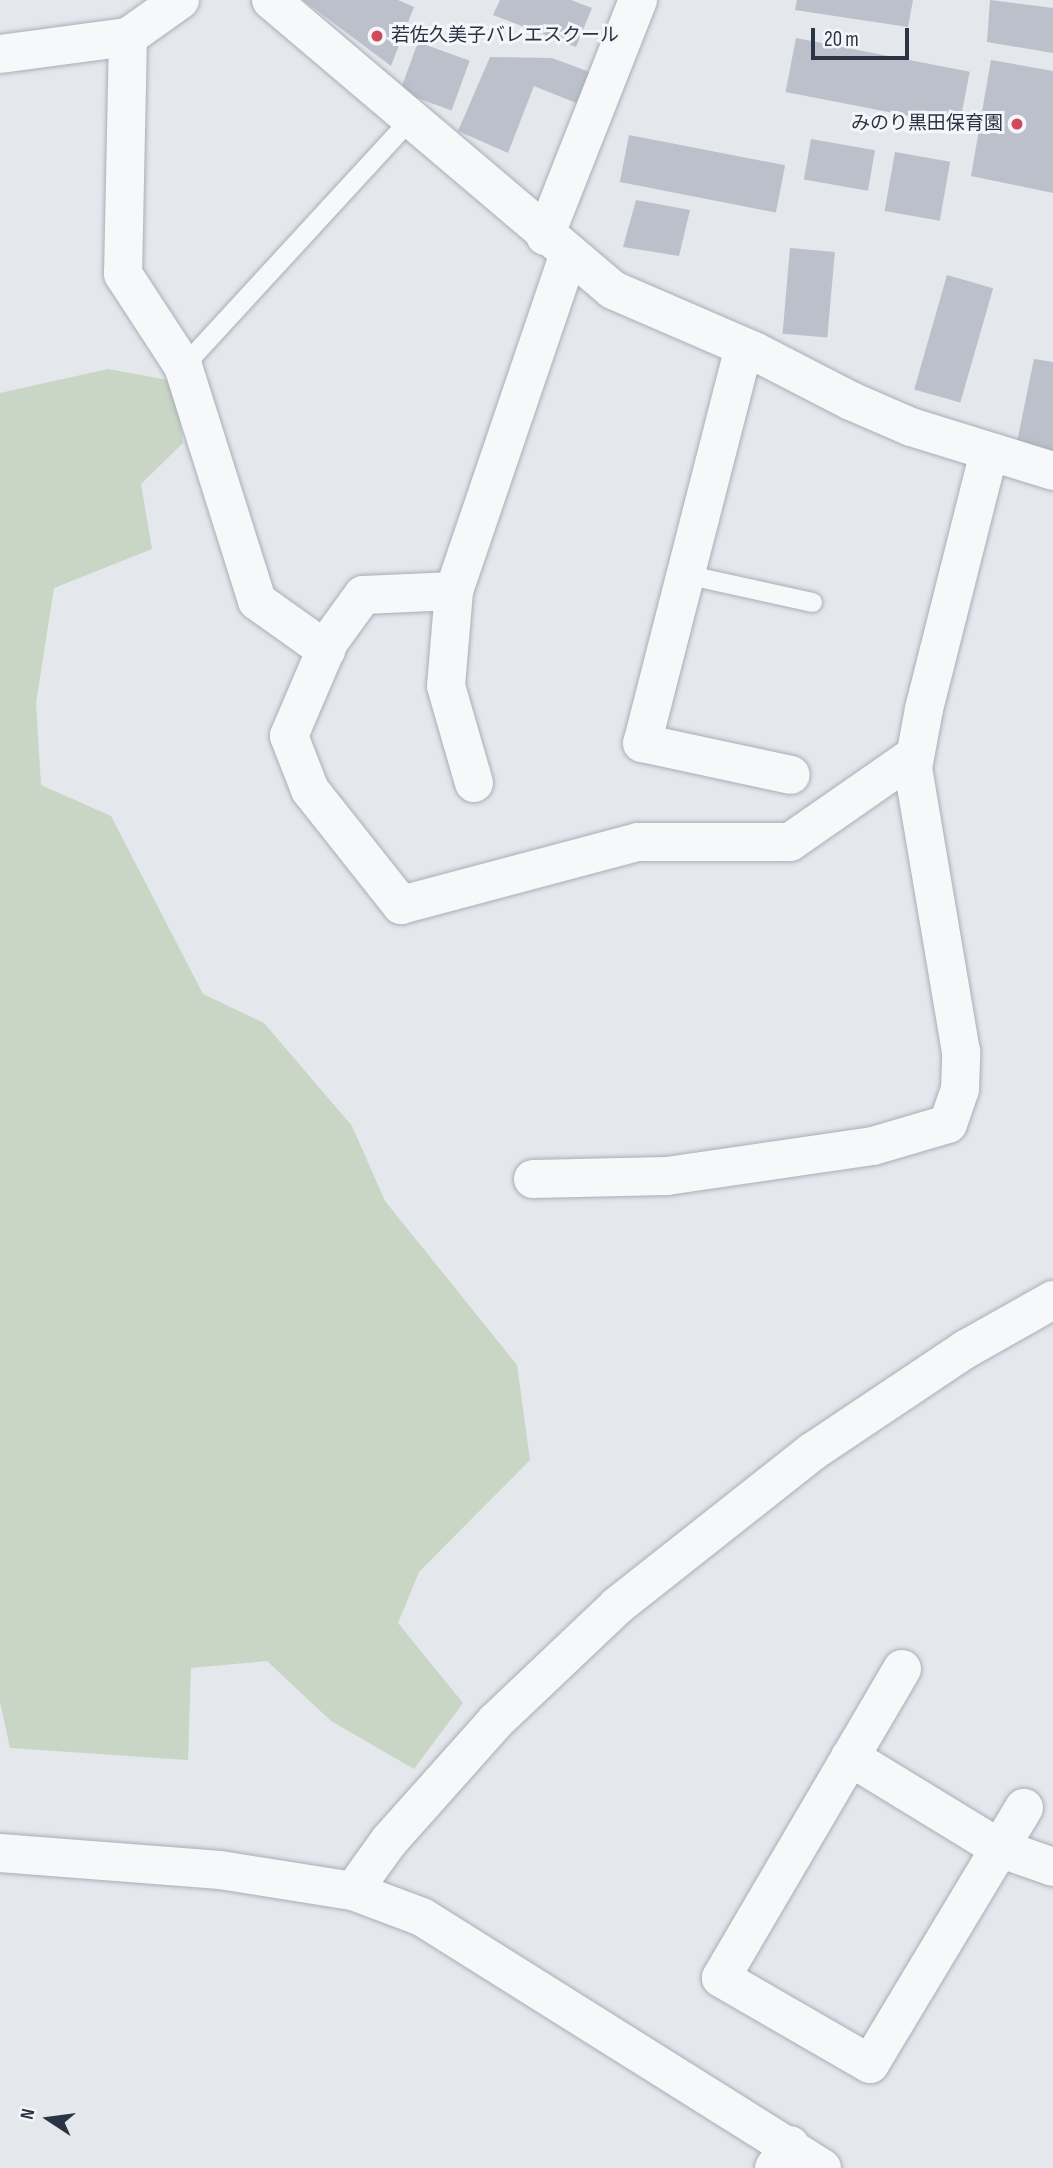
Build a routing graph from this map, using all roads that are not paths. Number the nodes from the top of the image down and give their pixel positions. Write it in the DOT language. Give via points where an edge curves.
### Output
graph roads {
  1 [pos="180,0"];
  2 [pos="271,0"];
  3 [pos="638,0"];
  4 [pos="128,37"];
  5 [pos="0,54"];
  6 [pos="410,119"];
  7 [pos="557,245"];
  8 [pos="744,346"];
  9 [pos="183,366"];
  10 [pos="989,452"];
  11 [pos="1053,471"];
  12 [pos="685,573"];
  13 [pos="454,591"];
  14 [pos="811,602"];
  15 [pos="326,650"];
  16 [pos="915,755"];
  17 [pos="791,775"];
  18 [pos="474,783"];
  19 [pos="533,1179"];
  20 [pos="1053,1300"];
  21 [pos="902,1669"];
  22 [pos="850,1757"];
  23 [pos="1024,1808"];
  24 [pos="999,1848"];
  25 [pos="0,1853"];
  26 [pos="1053,1867"];
  27 [pos="353,1891"];
  28 [pos="782,2157"];
  29 [pos="821,2168"];
  1 -- 4 [label="street"];
  2 -- 6 [label="street"];
  3 -- 7 [label="street"];
  4 -- 5 [label="street"];
  4 -- 9 [label="street" via="123,274"];
  6 -- 7 [label="street"];
  6 -- 9 [label="lane"];
  7 -- 8 [label="street" via="613,290"];
  7 -- 13 [label="street"];
  8 -- 10 [label="street" via="911,427"];
  8 -- 12 [label="street"];
  9 -- 15 [label="street" via="257,601"];
  10 -- 11 [label="street"];
  10 -- 16 [label="street"];
  12 -- 14 [label="lane"];
  12 -- 17 [label="street" via="642,743"];
  13 -- 15 [label="street" via="363,595"];
  13 -- 18 [label="street" via="446,686"];
  15 -- 16 [label="street" via="289,736 310,790 401,905 638,842 790,842"];
  16 -- 19 [label="street" via="913,768 961,1052 960,1090 948,1124 873,1146 667,1176"];
  20 -- 27 [label="street" via="966,1349 812,1452 617,1606 496,1721 389,1841"];
  21 -- 22 [label="street"];
  22 -- 24 [label="street"];
  22 -- 24 [label="street" via="721,1978 870,2064"];
  23 -- 24 [label="street"];
  24 -- 26 [label="street"];
  25 -- 27 [label="street" via="220,1870"];
  27 -- 28 [label="street" via="422,1917"];
  28 -- 29 [label="street"];
}
